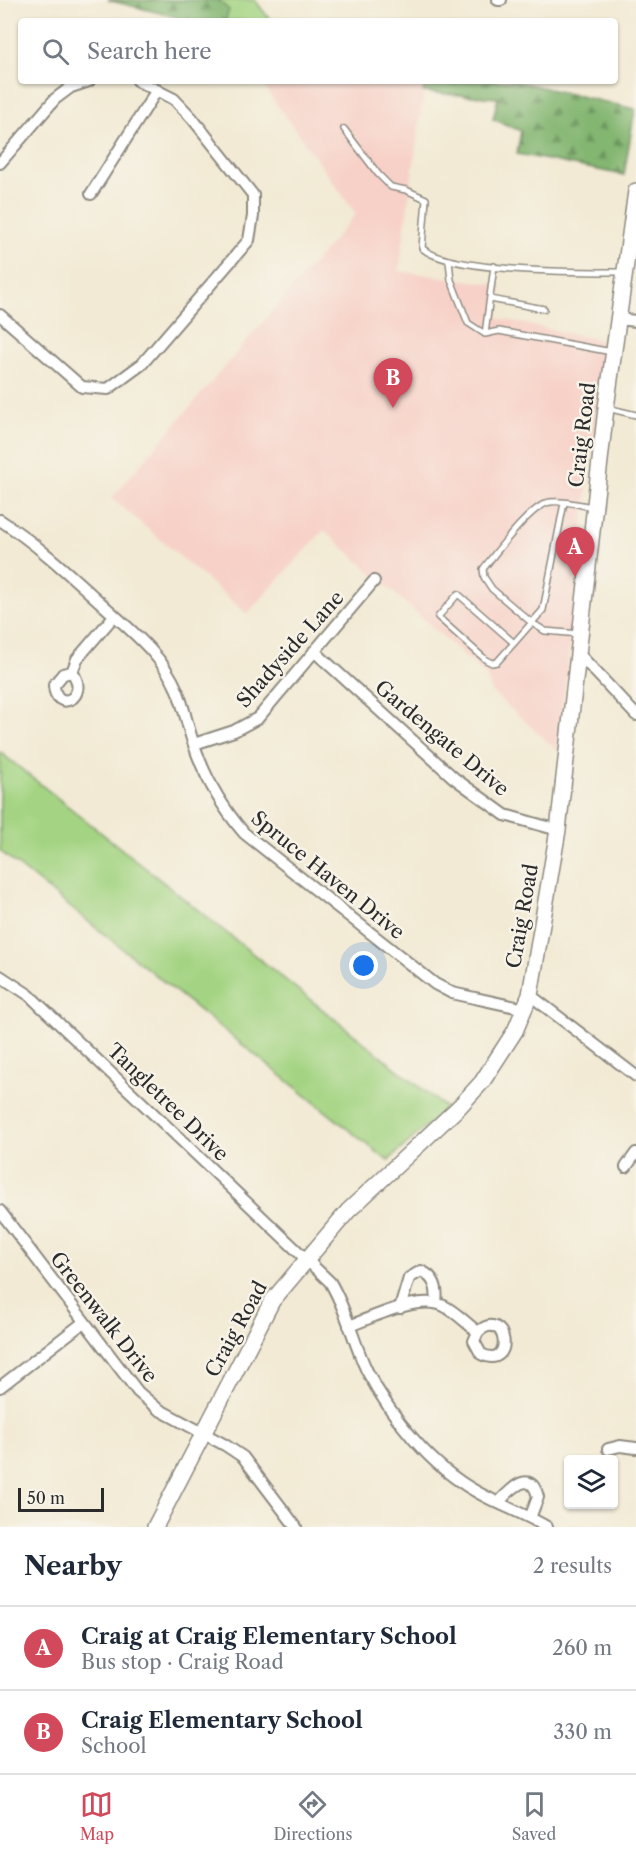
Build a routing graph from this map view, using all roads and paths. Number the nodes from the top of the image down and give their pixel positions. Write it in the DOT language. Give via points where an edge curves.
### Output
graph roads {
  1 [pos="80,84"];
  2 [pos="144,84"];
  3 [pos="157,90"];
  4 [pos="344,129"];
  5 [pos="0,163"];
  6 [pos="636,190"];
  7 [pos="90,194"];
  8 [pos="449,261"];
  9 [pos="494,266"];
  10 [pos="625,272"];
  11 [pos="490,298"];
  12 [pos="544,309"];
  13 [pos="0,315"];
  14 [pos="618,319"];
  15 [pos="636,321"];
  16 [pos="485,334"];
  17 [pos="614,352"];
  18 [pos="606,408"];
  19 [pos="636,415"];
  20 [pos="564,503"];
  21 [pos="595,507"];
  22 [pos="0,520"];
  23 [pos="374,581"];
  24 [pos="114,615"];
  25 [pos="532,623"];
  26 [pos="581,634"];
  27 [pos="514,643"];
  28 [pos="314,651"];
  29 [pos="577,652"];
  30 [pos="72,672"];
  31 [pos="636,715"];
  32 [pos="194,744"];
  33 [pos="558,830"];
  34 [pos="0,976"];
  35 [pos="528,1002"];
  36 [pos="636,1076"];
  37 [pos="636,1153"];
  38 [pos="626,1167"];
  39 [pos="0,1211"];
  40 [pos="306,1260"];
  41 [pos="436,1304"];
  42 [pos="400,1308"];
  43 [pos="84,1322"];
  44 [pos="349,1326"];
  45 [pos="478,1332"];
  46 [pos="0,1387"];
  47 [pos="203,1434"];
  48 [pos="636,1448"];
  49 [pos="608,1449"];
  50 [pos="499,1502"];
  51 [pos="530,1518"];
  52 [pos="155,1527"];
  53 [pos="296,1527"];
  54 [pos="547,1527"];
  1 -- 5 [label="street" via="55,99"];
  2 -- 3 [label="street"];
  3 -- 7 [label="street"];
  3 -- 13 [label="street" via="174,99 192,118 253,195 249,240 142,364 108,389 82,387"];
  4 -- 8 [label="lane" via="391,187 426,199 422,248 430,256"];
  6 -- 10 [label="main road, Craig Road"];
  8 -- 9 [label="lane"];
  8 -- 16 [label="lane" via="468,323"];
  9 -- 10 [label="lane" via="555,272"];
  9 -- 11 [label="lane"];
  10 -- 14 [label="main road, Craig Road"];
  11 -- 12 [label="lane"];
  11 -- 16 [label="lane"];
  14 -- 15 [label="street"];
  14 -- 17 [label="main road, Craig Road"];
  16 -- 17 [label="lane" via="499,331"];
  17 -- 18 [label="main road, Craig Road"];
  18 -- 19 [label="lane"];
  18 -- 21 [label="main road, Craig Road"];
  20 -- 21 [label="lane"];
  20 -- 25 [label="lane" via="543,610"];
  20 -- 25 [label="lane" via="540,506 483,569 492,590"];
  21 -- 26 [label="main road, Craig Road"];
  22 -- 24 [label="street, Spruce Haven Drive" via="34,544"];
  23 -- 28 [label="street, Shadyside Lane"];
  24 -- 30 [label="street" via="77,659"];
  24 -- 32 [label="street, Spruce Haven Drive" via="161,664 176,689"];
  25 -- 26 [label="lane" via="545,631"];
  25 -- 27 [label="lane"];
  26 -- 29 [label="main road, Craig Road"];
  27 -- 27 [label="lane" via="458,594 438,617 492,663"];
  28 -- 32 [label="street, Shadyside Lane" via="258,718 234,732"];
  28 -- 33 [label="street, Gardengate Drive" via="454,778 488,803 505,815"];
  29 -- 31 [label="street"];
  29 -- 33 [label="main road, Craig Road"];
  32 -- 35 [label="street, Spruce Haven Drive" via="225,810 244,832 435,984 452,993"];
  33 -- 35 [label="main road, Craig Road"];
  34 -- 40 [label="street, Tangletree Drive" via="29,994"];
  35 -- 36 [label="street"];
  35 -- 40 [label="main road, Craig Road" via="499,1059 470,1095 348,1211"];
  37 -- 38 [label="street"];
  39 -- 43 [label="street, Greenwalk Drive"];
  40 -- 44 [label="street, Tangletree Drive" via="330,1282"];
  40 -- 47 [label="main road, Craig Road" via="272,1301"];
  41 -- 42 [label="street" via="416,1303"];
  41 -- 42 [label="street" via="435,1283 421,1271 409,1278"];
  41 -- 45 [label="street" via="450,1309"];
  42 -- 44 [label="street"];
  43 -- 46 [label="street"];
  43 -- 47 [label="street, Greenwalk Drive" via="138,1392 158,1409"];
  44 -- 50 [label="street, Tangletree Drive" via="366,1369 410,1434 456,1478"];
  47 -- 52 [label="main road, Craig Road"];
  47 -- 53 [label="street, Greenwalk Drive" via="243,1457"];
  48 -- 49 [label="street"];
  50 -- 51 [label="street, Tangletree Drive"];
  50 -- 51 [label="street" via="515,1485 530,1484 538,1497"];
  51 -- 54 [label="street, Tangletree Drive"];
}
